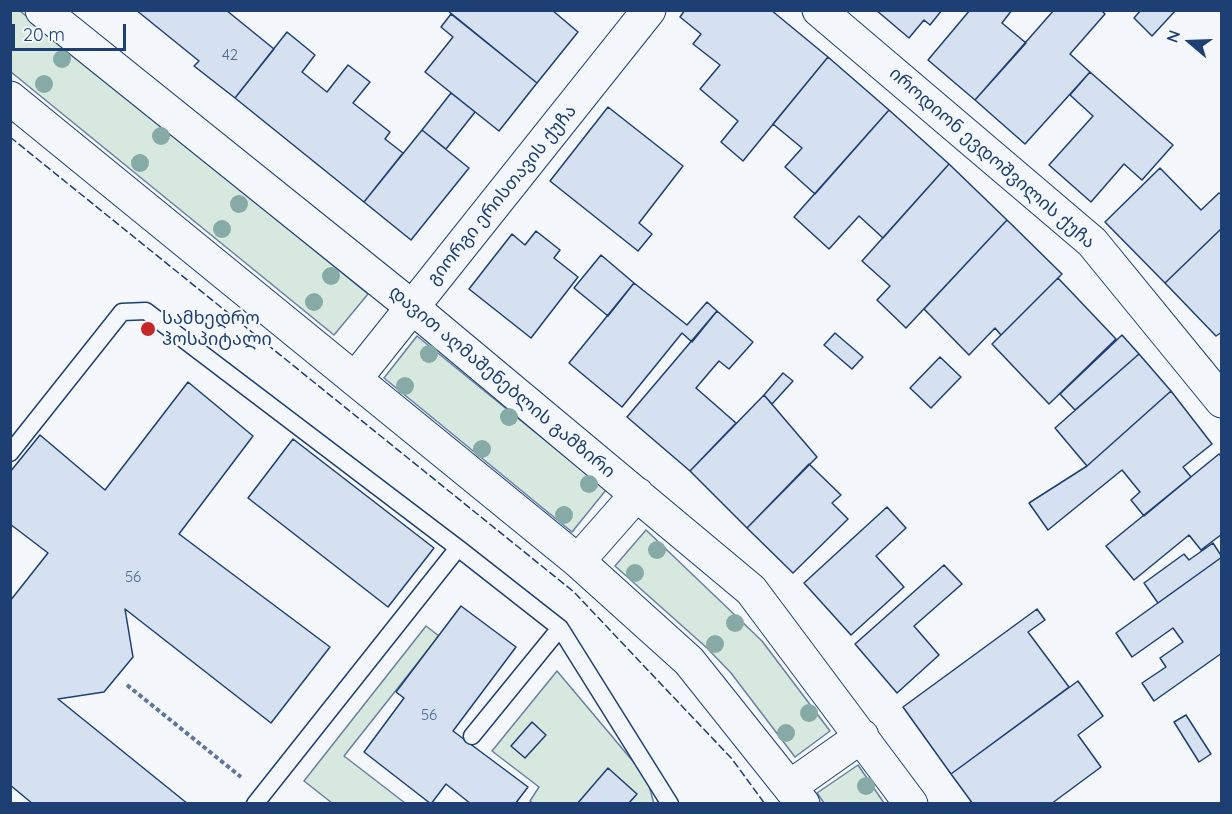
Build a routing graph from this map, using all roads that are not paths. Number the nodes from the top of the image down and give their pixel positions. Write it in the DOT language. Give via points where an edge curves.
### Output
graph roads {
  1 [pos="42,10"];
  2 [pos="649,10"];
  3 [pos="819,10"];
  4 [pos="10,98"];
  5 [pos="412,307"];
  6 [pos="355,379"];
  7 [pos="1221,401"];
  8 [pos="10,453"];
  9 [pos="637,494"];
  10 [pos="458,548"];
  11 [pos="578,561"];
  12 [pos="560,628"];
  13 [pos="472,736"];
  14 [pos="862,736"];
  15 [pos="797,795"];
  16 [pos="264,801"];
  17 [pos="670,804"];
  18 [pos="911,804"];
  1 -- 5 [label="street, დავით აღმაშენებლის გამზირი"];
  2 -- 5 [label="street, გიორგი ერისთავის ქუჩა"];
  3 -- 7 [label="street, იროდიონ ევდოშვილის ქუჩა" via="1092,242"];
  4 -- 6 [label="street"];
  5 -- 6 [label="street, გიორგი ერისთავის ქუჩა"];
  5 -- 9 [label="street, დავით აღმაშენებლის გამზირი"];
  6 -- 11 [label="street"];
  8 -- 10 [label="lane" via="122,312 146,311"];
  9 -- 11 [label="street"];
  9 -- 14 [label="street, დავით აღმაშენებლის გამზირი" via="751,590"];
  10 -- 12 [label="lane"];
  10 -- 16 [label="lane"];
  11 -- 15 [label="street" via="688,661"];
  12 -- 13 [label="lane"];
  12 -- 17 [label="lane"];
  14 -- 15 [label="street"];
  14 -- 18 [label="street, დავით აღმაშენებლის გამზირი"];
}
